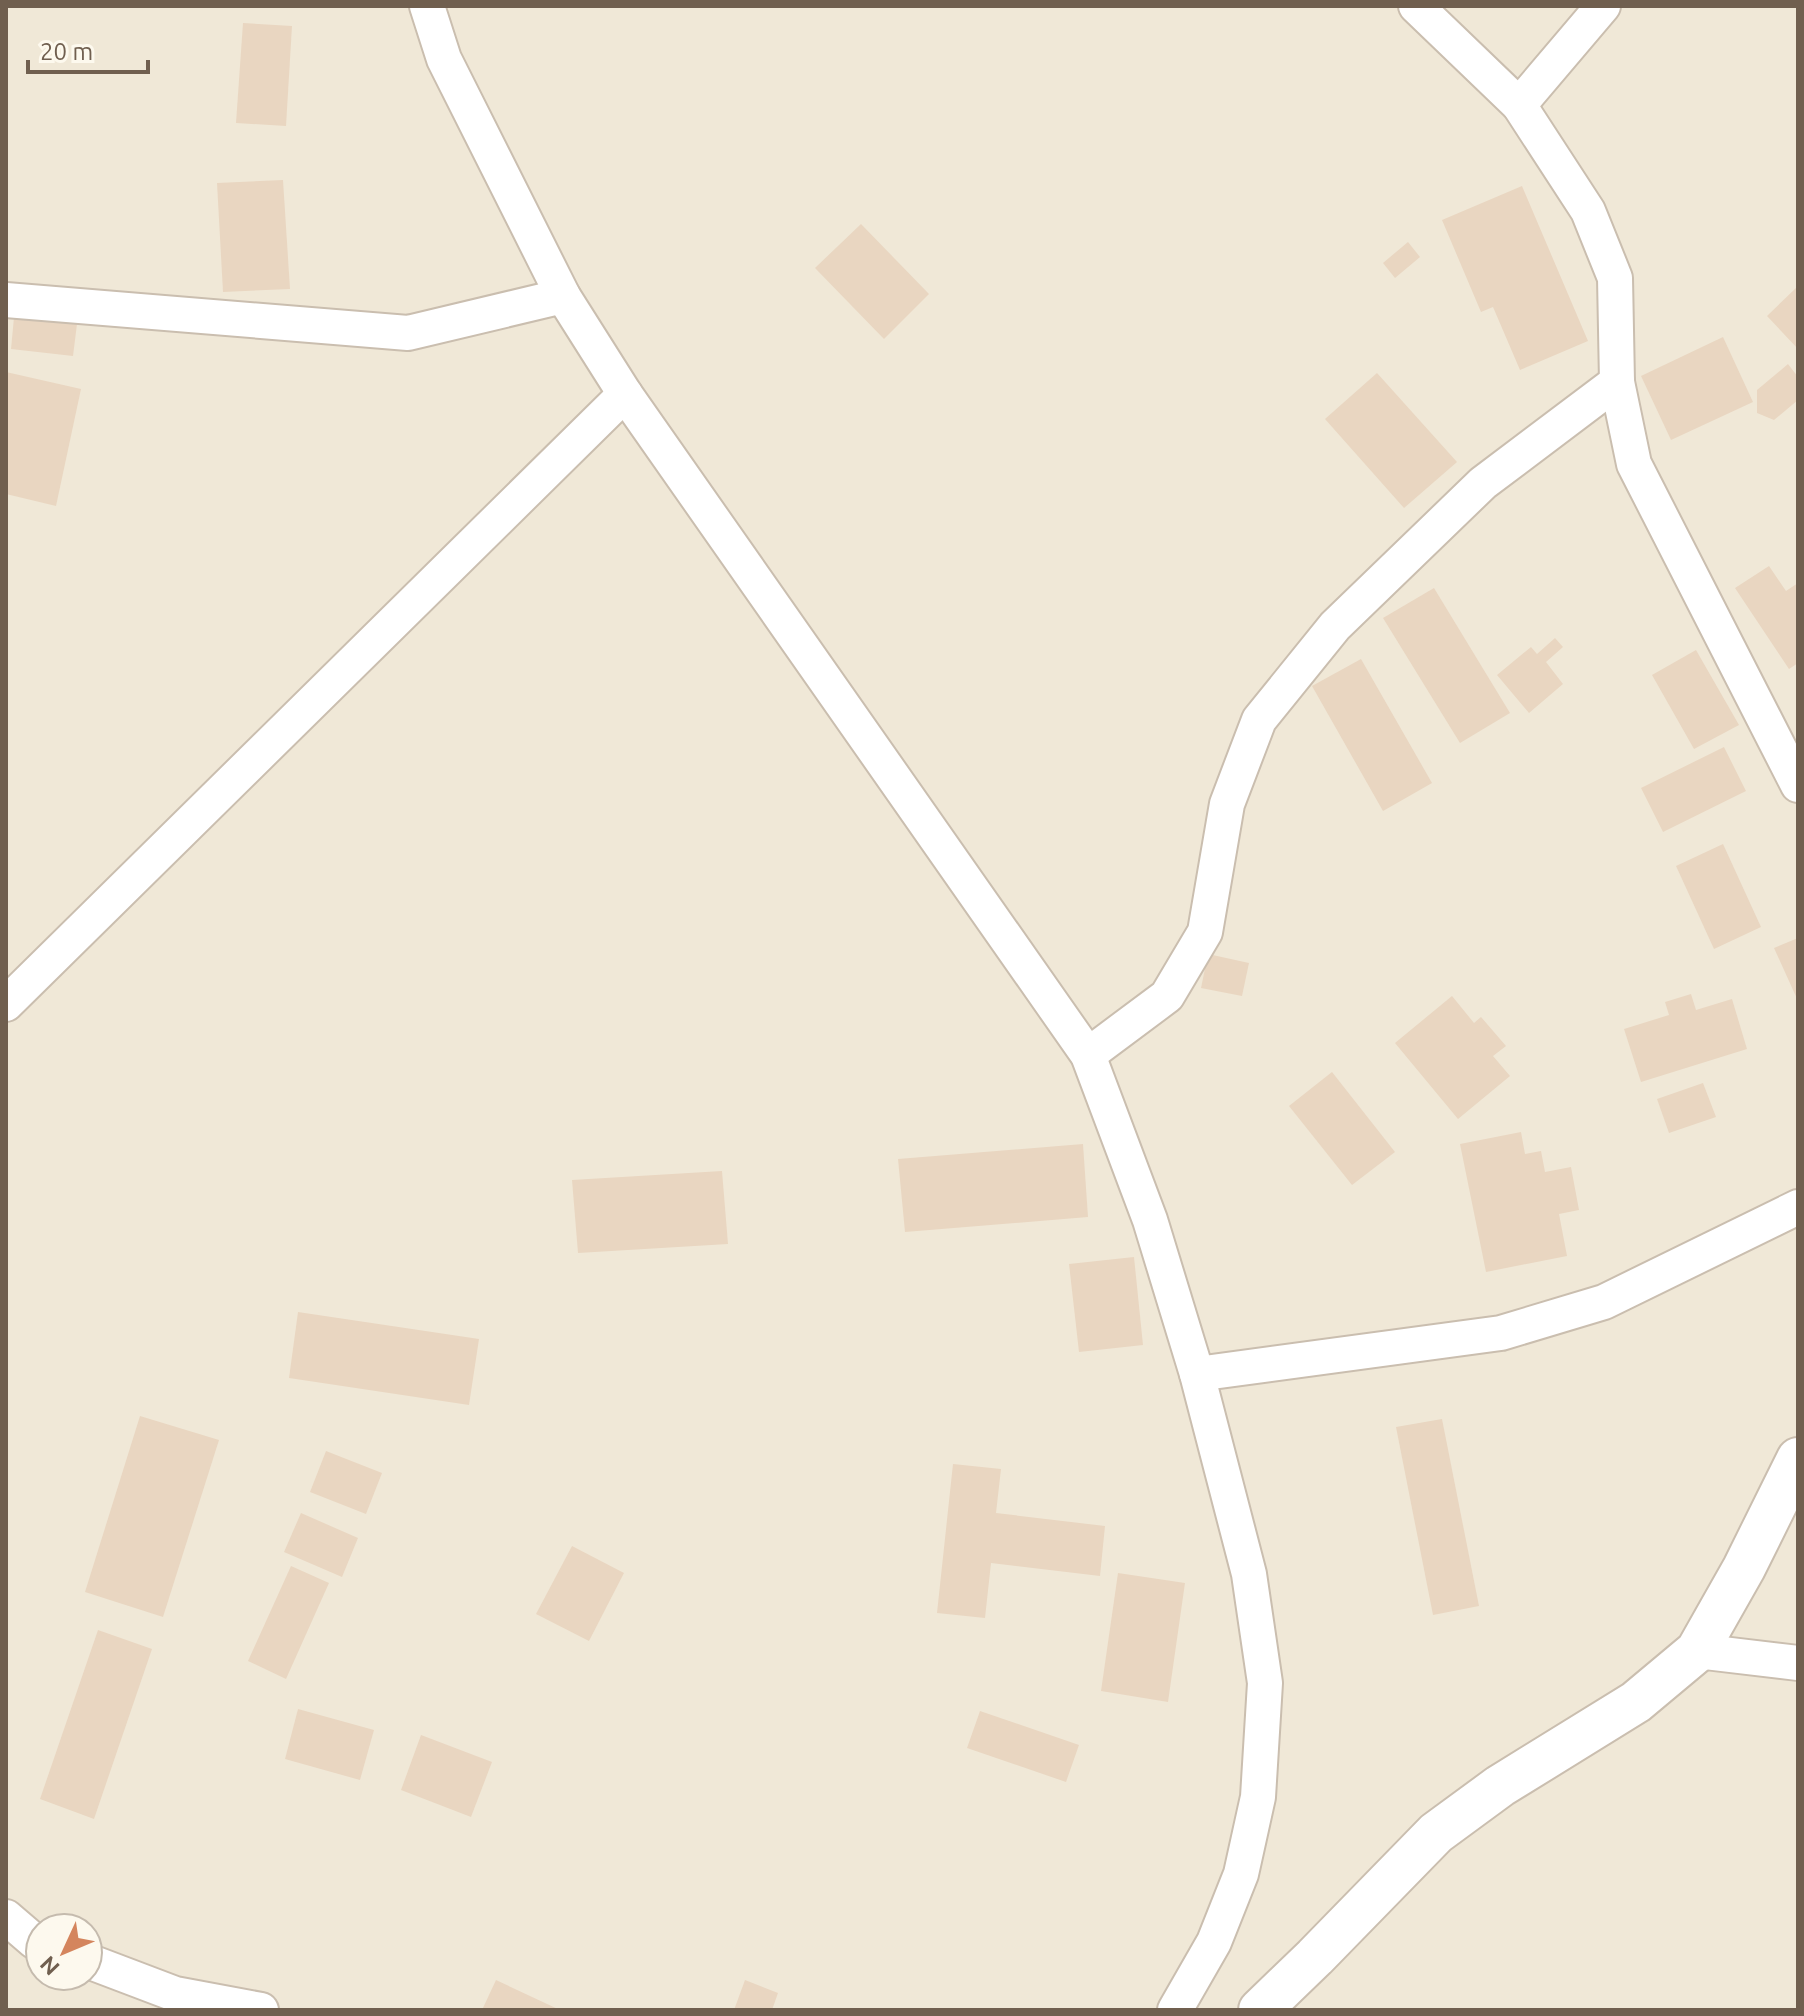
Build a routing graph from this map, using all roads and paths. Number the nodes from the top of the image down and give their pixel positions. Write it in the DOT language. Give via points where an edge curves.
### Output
graph roads {
  1 [pos="427,6"];
  2 [pos="1416,6"];
  3 [pos="1603,6"];
  4 [pos="1519,105"];
  5 [pos="563,296"];
  6 [pos="6,300"];
  7 [pos="1617,382"];
  8 [pos="625,394"];
  9 [pos="1798,785"];
  10 [pos="6,1004"];
  11 [pos="1088,1055"];
  12 [pos="1798,1207"];
  13 [pos="1197,1374"];
  14 [pos="1798,1459"];
  15 [pos="1697,1651"];
  16 [pos="1798,1663"];
  17 [pos="6,1917"];
  18 [pos="24,1932"];
  19 [pos="104,1967"];
  20 [pos="261,2010"];
  21 [pos="1175,2010"];
  22 [pos="1260,2010"];
  1 -- 5 [label="street" via="444,59"];
  2 -- 4 [label="street"];
  3 -- 4 [label="street"];
  4 -- 7 [label="street" via="1588,211 1615,278"];
  5 -- 6 [label="street" via="408,333"];
  5 -- 8 [label="street"];
  7 -- 9 [label="street" via="1634,464"];
  7 -- 11 [label="street" via="1483,483 1335,626 1259,720 1227,804 1205,932 1167,996"];
  8 -- 10 [label="street"];
  8 -- 11 [label="street"];
  11 -- 13 [label="street" via="1150,1220"];
  12 -- 13 [label="street" via="1604,1302 1501,1333"];
  13 -- 21 [label="street" via="1249,1574 1265,1683 1258,1797 1241,1874 1214,1942"];
  14 -- 15 [label="street"];
  15 -- 16 [label="street"];
  15 -- 22 [label="street" via="1636,1702 1500,1786 1436,1833"];
  17 -- 18 [label="street"];
  19 -- 20 [label="street" via="175,1994"];
}
